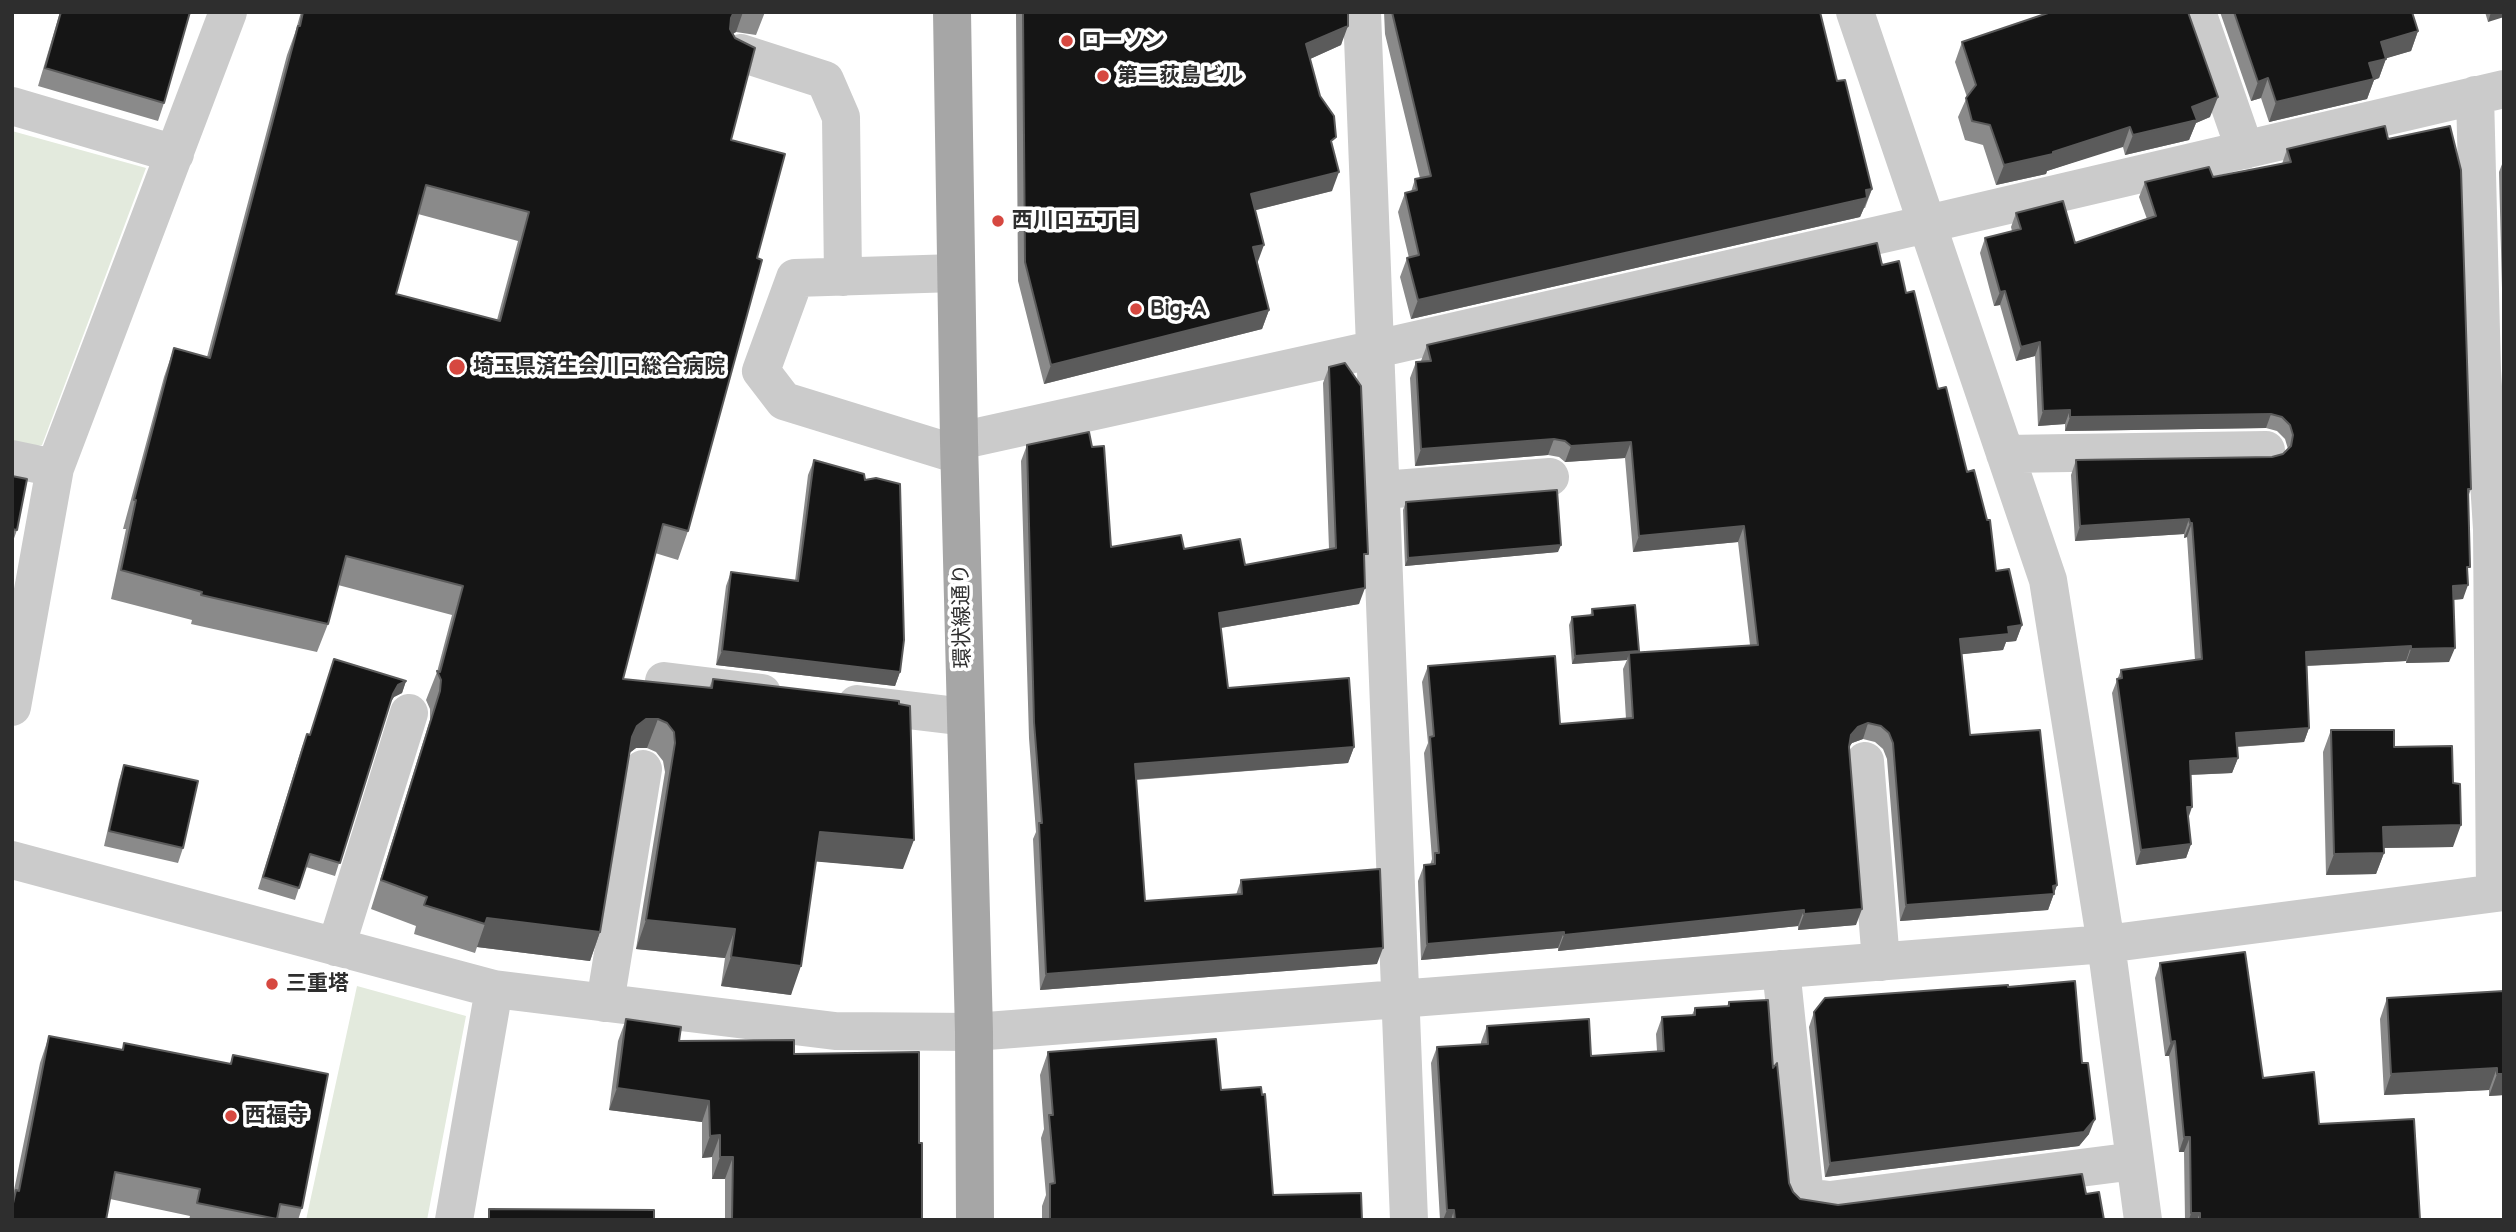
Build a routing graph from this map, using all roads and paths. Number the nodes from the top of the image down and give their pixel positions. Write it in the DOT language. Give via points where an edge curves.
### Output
graph roads {
  1 [pos="229,12"];
  2 [pos="952,12"];
  3 [pos="1362,12"];
  4 [pos="1855,12"];
  5 [pos="2197,12"];
  6 [pos="741,53"];
  7 [pos="2489,92"];
  8 [pos="12,106"];
  9 [pos="2245,150"];
  10 [pos="174,154"];
  11 [pos="1927,224"];
  12 [pos="956,273"];
  13 [pos="843,277"];
  14 [pos="1376,349"];
  15 [pos="2493,369"];
  16 [pos="959,448"];
  17 [pos="2266,450"];
  18 [pos="2005,454"];
  19 [pos="12,460"];
  20 [pos="55,468"];
  21 [pos="1550,477"];
  22 [pos="1382,490"];
  23 [pos="2498,528"];
  24 [pos="664,681"];
  25 [pos="12,707"];
  26 [pos="409,713"];
  27 [pos="966,718"];
  28 [pos="1865,761"];
  29 [pos="643,769"];
  30 [pos="12,860"];
  31 [pos="2499,892"];
  32 [pos="2106,944"];
  33 [pos="336,947"];
  34 [pos="1881,962"];
  35 [pos="1781,970"];
  36 [pos="494,989"];
  37 [pos="1401,999"];
  38 [pos="605,1003"];
  39 [pos="974,1032"];
  40 [pos="2135,1161"];
  41 [pos="1806,1208"];
  42 [pos="454,1220"];
  43 [pos="975,1220"];
  44 [pos="1409,1220"];
  45 [pos="2143,1220"];
  1 -- 10 [label="street"];
  2 -- 12 [label="main road, 環状線通り"];
  3 -- 14 [label="street"];
  4 -- 11 [label="street"];
  5 -- 9 [label="street"];
  6 -- 13 [label="street" via="825,80 841,117"];
  7 -- 9 [label="street"];
  7 -- 15 [label="street"];
  8 -- 10 [label="street"];
  9 -- 11 [label="street"];
  10 -- 20 [label="street"];
  11 -- 14 [label="street"];
  11 -- 18 [label="street"];
  12 -- 13 [label="street"];
  12 -- 16 [label="main road, 環状線通り"];
  13 -- 16 [label="street" via="795,278 761,371 784,401"];
  14 -- 16 [label="street"];
  14 -- 22 [label="street"];
  15 -- 23 [label="street"];
  16 -- 27 [label="main road, 環状線通り"];
  17 -- 18 [label="street"];
  18 -- 32 [label="street" via="2048,580"];
  19 -- 20 [label="street"];
  20 -- 25 [label="street"];
  21 -- 22 [label="street"];
  22 -- 37 [label="street"];
  23 -- 31 [label="street"];
  24 -- 27 [label="street"];
  26 -- 33 [label="street"];
  27 -- 39 [label="main road, 環状線通り"];
  28 -- 34 [label="street"];
  29 -- 38 [label="street"];
  30 -- 33 [label="street"];
  31 -- 32 [label="street"];
  32 -- 34 [label="street"];
  32 -- 40 [label="street"];
  33 -- 36 [label="street"];
  34 -- 35 [label="street"];
  35 -- 37 [label="street"];
  35 -- 41 [label="street"];
  36 -- 38 [label="street"];
  36 -- 42 [label="street"];
  37 -- 39 [label="street"];
  37 -- 44 [label="street"];
  38 -- 39 [label="street" via="835,1031"];
  39 -- 43 [label="main road, 環状線通り"];
  40 -- 41 [label="street" via="1830,1200"];
  40 -- 45 [label="street"];
}
